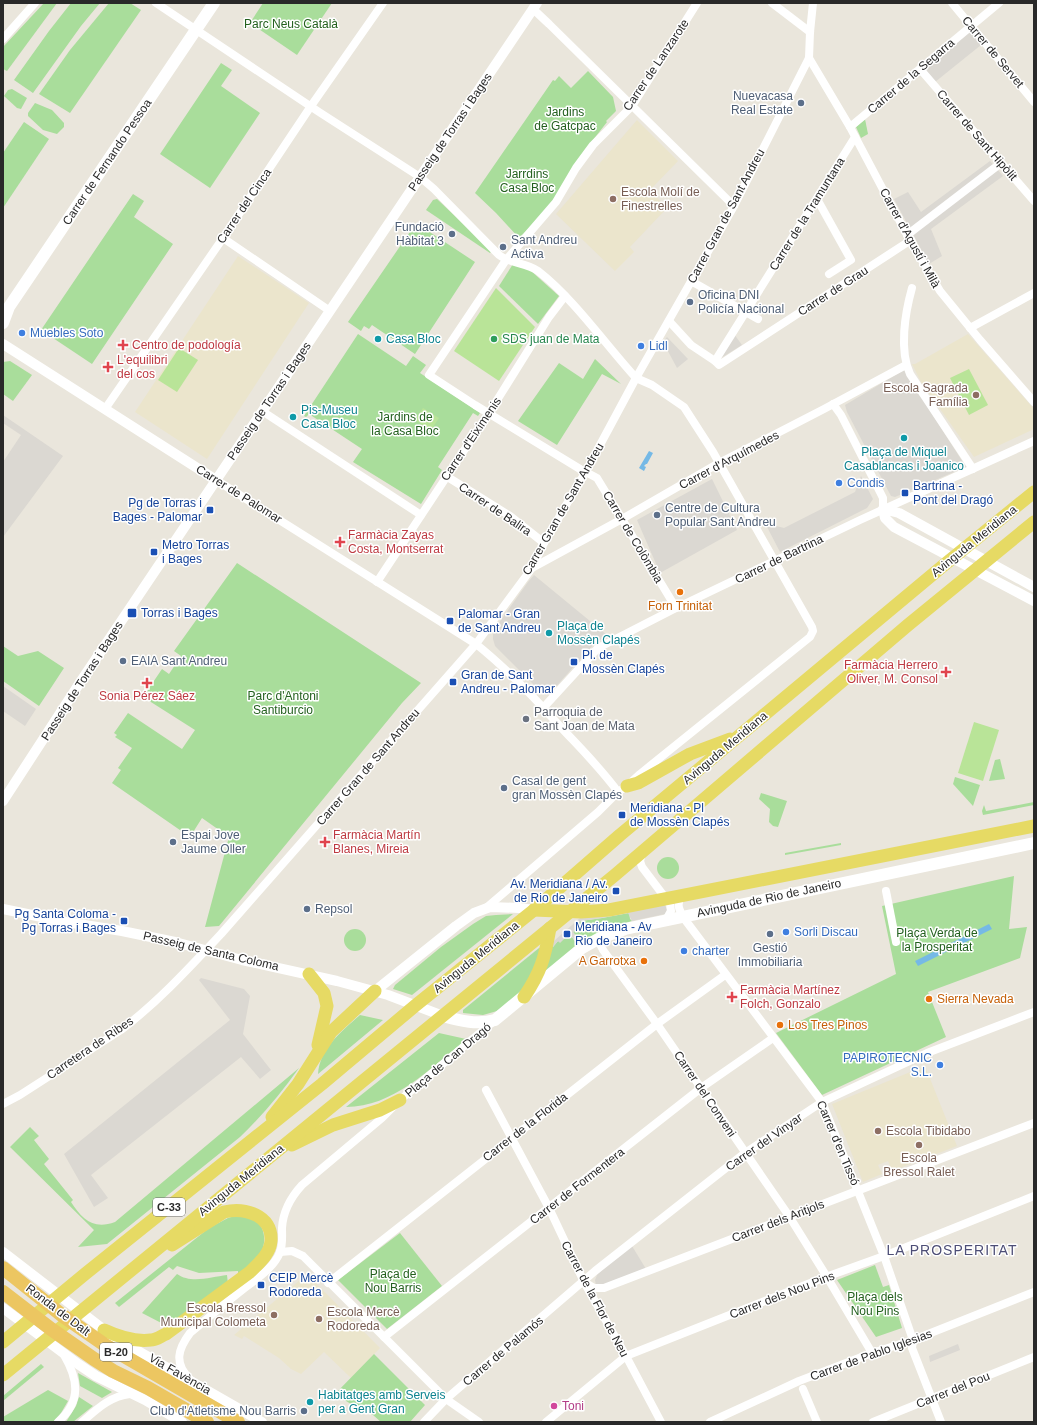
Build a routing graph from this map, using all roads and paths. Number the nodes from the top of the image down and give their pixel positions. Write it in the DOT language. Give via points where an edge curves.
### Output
graph roads {
  1 [pos="35,3"];
  2 [pos="156,3"];
  3 [pos="214,3"];
  4 [pos="383,3"];
  5 [pos="697,3"];
  6 [pos="772,3"];
  7 [pos="813,3"];
  8 [pos="952,3"];
  9 [pos="999,3"];
  10 [pos="535,6"];
  11 [pos="970,24"];
  12 [pos="196,29"];
  13 [pos="810,32"];
  14 [pos="3,39"];
  15 [pos="809,58"];
  16 [pos="920,69"];
  17 [pos="1034,102"];
  18 [pos="311,106"];
  19 [pos="632,106"];
  20 [pos="850,127"];
  21 [pos="855,137"];
  22 [pos="1001,163"];
  23 [pos="420,177"];
  24 [pos="817,199"];
  25 [pos="1034,201"];
  26 [pos="734,206"];
  27 [pos="223,238"];
  28 [pos="909,238"];
  29 [pos="506,260"];
  30 [pos="828,274"];
  31 [pos="691,281"];
  32 [pos="912,288"];
  33 [pos="1034,293"];
  34 [pos="565,296"];
  35 [pos="330,311"];
  36 [pos="745,311"];
  37 [pos="758,319"];
  38 [pos="668,321"];
  39 [pos="3,323"];
  40 [pos="970,328"];
  41 [pos="3,344"];
  42 [pos="715,361"];
  43 [pos="906,365"];
  44 [pos="429,375"];
  45 [pos="636,378"];
  46 [pos="1034,402"];
  47 [pos="833,404"];
  48 [pos="105,409"];
  49 [pos="262,411"];
  50 [pos="488,413"];
  51 [pos="1034,441"];
  52 [pos="719,462"];
  53 [pos="973,469"];
  54 [pos="586,471"];
  55 [pos="446,476"];
  56 [pos="216,480"];
  57 [pos="1034,492"];
  58 [pos="883,509"];
  59 [pos="421,515"];
  60 [pos="622,519"];
  61 [pos="1034,522"];
  62 [pos="544,543"];
  63 [pos="776,561"];
  64 [pos="532,568"];
  65 [pos="377,582"];
  66 [pos="1034,587"];
  67 [pos="1034,601"];
  68 [pos="676,608"];
  69 [pos="476,644"];
  70 [pos="544,707"];
  71 [pos="739,736"];
  72 [pos="623,789"];
  73 [pos="3,801"];
  74 [pos="1034,826"];
  75 [pos="1034,843"];
  76 [pos="642,852"];
  77 [pos="886,891"];
  78 [pos="682,896"];
  79 [pos="667,899"];
  80 [pos="486,908"];
  81 [pos="3,909"];
  82 [pos="534,910"];
  83 [pos="570,911"];
  84 [pos="683,917"];
  85 [pos="666,920"];
  86 [pos="550,928"];
  87 [pos="600,938"];
  88 [pos="896,942"];
  89 [pos="206,951"];
  90 [pos="309,974"];
  91 [pos="725,975"];
  92 [pos="375,991"];
  93 [pos="524,997"];
  94 [pos="416,1005"];
  95 [pos="1034,1012"];
  96 [pos="443,1016"];
  97 [pos="495,1020"];
  98 [pos="657,1024"];
  99 [pos="773,1038"];
  100 [pos="309,1067"];
  101 [pos="701,1088"];
  102 [pos="486,1090"];
  103 [pos="400,1100"];
  104 [pos="822,1102"];
  105 [pos="3,1104"];
  106 [pos="1034,1123"];
  107 [pos="512,1137"];
  108 [pos="253,1140"];
  109 [pos="272,1154"];
  110 [pos="745,1154"];
  111 [pos="858,1191"];
  112 [pos="1034,1196"];
  113 [pos="549,1208"];
  114 [pos="789,1216"];
  115 [pos="3,1252"];
  116 [pos="280,1252"];
  117 [pos="884,1256"];
  118 [pos="3,1268"];
  119 [pos="123,1277"];
  120 [pos="827,1277"];
  121 [pos="584,1282"];
  122 [pos="328,1283"];
  123 [pos="3,1292"];
  124 [pos="1034,1292"];
  125 [pos="3,1308"];
  126 [pos="104,1330"];
  127 [pos="384,1337"];
  128 [pos="914,1340"];
  129 [pos="3,1342"];
  130 [pos="62,1352"];
  131 [pos="872,1353"];
  132 [pos="626,1356"];
  133 [pos="1034,1357"];
  134 [pos="3,1375"];
  135 [pos="193,1382"];
  136 [pos="803,1389"];
  137 [pos="130,1394"];
  138 [pos="932,1398"];
  139 [pos="446,1399"];
  140 [pos="58,1422"];
  141 [pos="82,1422"];
  142 [pos="182,1422"];
  143 [pos="207,1422"];
  144 [pos="238,1422"];
  145 [pos="262,1422"];
  146 [pos="424,1422"];
  147 [pos="478,1422"];
  148 [pos="546,1422"];
  149 [pos="661,1422"];
  150 [pos="710,1422"];
  151 [pos="817,1422"];
  152 [pos="873,1422"];
  153 [pos="941,1422"];
  1 -- 14 [label="street"];
  2 -- 12 [label="street"];
  3 -- 12 [label="main road, Carrer de Fernando Pessoa"];
  4 -- 18 [label="street, Carrer del Cinca"];
  5 -- 19 [label="street, Carrer de Lanzarote"];
  6 -- 13 [label="street"];
  7 -- 13 [label="street, Carrer Gran de Sant Andreu"];
  8 -- 11 [label="street, Carrer de Servet"];
  9 -- 11 [label="street, Carrer de la Segarra"];
  10 -- 19 [label="street" via="549,24"];
  10 -- 23 [label="street, Passeig de Torras i Bages"];
  11 -- 16 [label="street, Carrer de la Segarra"];
  11 -- 17 [label="street, Carrer de Servet"];
  12 -- 18 [label="street"];
  12 -- 39 [label="main road, Carrer de Fernando Pessoa" via="9,307"];
  13 -- 15 [label="street, Carrer Gran de Sant Andreu"];
  15 -- 20 [label="street, Carrer d'Agustí i Milà"];
  15 -- 26 [label="street, Carrer Gran de Sant Andreu"];
  16 -- 20 [label="street, Carrer de la Segarra"];
  16 -- 22 [label="street, Carrer de Sant Hipòlit"];
  18 -- 23 [label="street"];
  18 -- 27 [label="street, Carrer del Cinca"];
  19 -- 26 [label="street"];
  19 -- 29 [label="street, Carrer de Lanzarote" via="593,145 556,202"];
  20 -- 21 [label="street, Carrer d'Agustí i Milà"];
  21 -- 24 [label="street, Carrer de la Tramuntana"];
  21 -- 28 [label="street, Carrer d'Agustí i Milà"];
  22 -- 25 [label="street, Carrer de Sant Hipòlit"];
  22 -- 28 [label="street, Carrer de Grau"];
  23 -- 29 [label="street"];
  23 -- 35 [label="street, Passeig de Torras i Bages"];
  24 -- 30 [label="street" via="851,260"];
  24 -- 36 [label="street, Carrer de la Tramuntana"];
  26 -- 31 [label="street, Carrer Gran de Sant Andreu"];
  27 -- 35 [label="street"];
  27 -- 48 [label="street, Carrer del Cinca"];
  28 -- 40 [label="street, Carrer d'Agustí i Milà" via="940,291"];
  28 -- 42 [label="street, Carrer de Grau" via="719,365"];
  29 -- 34 [label="street" via="537,270"];
  29 -- 44 [label="street, Carrer de Lanzarote"];
  31 -- 36 [label="street"];
  31 -- 38 [label="street, Carrer Gran de Sant Andreu"];
  32 -- 43 [label="street" via="905,321"];
  33 -- 40 [label="street"];
  34 -- 45 [label="street"];
  34 -- 50 [label="street, Carrer d'Eiximenis"];
  35 -- 49 [label="street, Passeig de Torras i Bages"];
  36 -- 37 [label="street"];
  36 -- 42 [label="street"];
  38 -- 42 [label="street" via="691,345"];
  38 -- 45 [label="street, Carrer Gran de Sant Andreu"];
  40 -- 46 [label="street, Carrer d'Agustí i Milà"];
  41 -- 48 [label="street, Carrer de Palomar"];
  43 -- 47 [label="street, Carrer d'Arquímedes"];
  43 -- 53 [label="street"];
  44 -- 50 [label="street, Carrer de Colòmbia"];
  45 -- 52 [label="street" via="652,384 684,407"];
  45 -- 54 [label="street, Carrer Gran de Sant Andreu"];
  47 -- 52 [label="street, Carrer d'Arquímedes"];
  47 -- 58 [label="street" via="882,494"];
  48 -- 56 [label="street, Carrer de Palomar"];
  49 -- 56 [label="street, Passeig de Torras i Bages"];
  49 -- 59 [label="street"];
  50 -- 54 [label="street, Carrer de Colòmbia"];
  50 -- 55 [label="street, Carrer d'Eiximenis"];
  51 -- 53 [label="street, Carrer de Bartrina"];
  52 -- 60 [label="street, Carrer d'Arquímedes"];
  52 -- 63 [label="street"];
  53 -- 58 [label="street, Carrer de Bartrina"];
  54 -- 60 [label="street, Carrer de Colòmbia" via="597,478"];
  54 -- 62 [label="street, Carrer Gran de Sant Andreu"];
  55 -- 59 [label="street, Carrer d'Eiximenis"];
  55 -- 62 [label="street, Carrer de Balira" via="510,516"];
  56 -- 65 [label="street, Carrer de Palomar"];
  56 -- 73 [label="street, Passeig de Torras i Bages"];
  57 -- 71 [label="main road, Avinguda Meridiana"];
  58 -- 63 [label="street, Carrer de Bartrina"];
  58 -- 66 [label="street" via="899,512"];
  58 -- 67 [label="street" via="885,518 894,527"];
  59 -- 65 [label="street, Carrer d'Eiximenis"];
  60 -- 64 [label="street, Carrer d'Arquímedes"];
  60 -- 68 [label="street, Carrer de Colòmbia"];
  61 -- 76 [label="main road, Avinguda Meridiana" via="866,660"];
  62 -- 64 [label="street, Carrer Gran de Sant Andreu"];
  63 -- 68 [label="street, Carrer de Bartrina"];
  63 -- 72 [label="street" via="812,627 810,637"];
  64 -- 69 [label="street, Carrer Gran de Sant Andreu"];
  65 -- 69 [label="street, Carrer de Palomar"];
  68 -- 70 [label="street, Carrer de Bartrina" via="598,648"];
  69 -- 70 [label="street" via="503,666"];
  69 -- 89 [label="street, Carrer Gran de Sant Andreu"];
  70 -- 72 [label="street" via="601,771"];
  71 -- 72 [label="main road" via="690,754"];
  71 -- 82 [label="main road, Avinguda Meridiana"];
  72 -- 80 [label="street"];
  74 -- 78 [label="main road, Avinguda de Rio de Janeiro"];
  75 -- 84 [label="main road, Avinguda de Rio de Janeiro"];
  76 -- 79 [label="street" via="640,861 643,870"];
  76 -- 83 [label="main road, Avinguda Meridiana"];
  77 -- 88 [label="street"];
  78 -- 79 [label="main road, Avinguda de Rio de Janeiro"];
  78 -- 84 [label="street, Carrer d'en Tissó" via="678,905"];
  79 -- 83 [label="main road, Avinguda de Rio de Janeiro" via="609,910"];
  79 -- 85 [label="street" via="671,911"];
  80 -- 82 [label="street"];
  80 -- 92 [label="street" via="456,926"];
  81 -- 89 [label="street, Passeig de Santa Coloma" via="122,930"];
  82 -- 83 [label="main road, Avinguda de Rio de Janeiro"];
  82 -- 94 [label="main road, Avinguda Meridiana"];
  83 -- 86 [label="main road, Avinguda Meridiana"];
  84 -- 85 [label="main road, Avinguda de Rio de Janeiro"];
  84 -- 91 [label="street, Carrer d'en Tissó"];
  85 -- 87 [label="main road, Avinguda de Rio de Janeiro" via="625,929"];
  86 -- 93 [label="main road" via="546,954 537,976"];
  86 -- 96 [label="main road, Avinguda Meridiana"];
  87 -- 93 [label="main road, Avinguda de Rio de Janeiro" via="576,953"];
  87 -- 98 [label="street, Carrer del Conveni" via="603,950"];
  89 -- 90 [label="street, Passeig de Santa Coloma"];
  89 -- 105 [label="street, Carretera de Ribes" via="126,1026"];
  90 -- 92 [label="street, Passeig de Santa Coloma"];
  90 -- 100 [label="main road" via="324,993 327,1006"];
  91 -- 98 [label="street, Carrer de la Florida"];
  91 -- 99 [label="street, Carrer d'en Tissó"];
  92 -- 94 [label="street, Passeig de Santa Coloma"];
  92 -- 100 [label="main road" via="331,1032"];
  93 -- 97 [label="main road, Plaça de Can Dragó"];
  94 -- 96 [label="street, Avinguda Meridiana"];
  94 -- 108 [label="main road, Avinguda Meridiana / C-33"];
  95 -- 104 [label="street, Carrer del Vinyar" via="927,1054"];
  96 -- 97 [label="main road, Plaça de Can Dragó" via="463,1021"];
  96 -- 109 [label="main road, Avinguda Meridiana"];
  97 -- 103 [label="street, Plaça de Can Dragó"];
  98 -- 101 [label="street, Carrer del Conveni"];
  98 -- 107 [label="street, Carrer de la Florida"];
  99 -- 101 [label="street, Carrer de Formentera"];
  99 -- 104 [label="street, Carrer d'en Tissó"];
  100 -- 108 [label="main road"];
  101 -- 110 [label="street, Carrer del Conveni"];
  101 -- 113 [label="street, Carrer de Formentera"];
  102 -- 107 [label="street, Carrer de la Flor de Neu"];
  103 -- 109 [label="main road" via="380,1110 333,1125"];
  103 -- 116 [label="street" via="294,1193 285,1213"];
  104 -- 110 [label="street, Carrer del Vinyar"];
  104 -- 111 [label="street, Carrer d'en Tissó"];
  106 -- 111 [label="street, Carrer dels Aritjols"];
  107 -- 113 [label="street, Carrer de la Flor de Neu"];
  107 -- 122 [label="street, Carrer de la Florida"];
  108 -- 129 [label="main road, Avinguda Meridiana / C-33"];
  109 -- 119 [label="main road, Avinguda Meridiana"];
  110 -- 114 [label="street, Carrer del Conveni"];
  110 -- 121 [label="street, Carrer del Vinyar"];
  111 -- 114 [label="street, Carrer dels Aritjols"];
  111 -- 117 [label="street, Carrer d'en Tissó"];
  112 -- 117 [label="street, Carrer dels Nou Pins"];
  113 -- 121 [label="street, Carrer de la Flor de Neu"];
  113 -- 127 [label="street, Carrer de Formentera"];
  114 -- 120 [label="street, Carrer del Conveni"];
  114 -- 121 [label="street, Carrer dels Aritjols" via="604,1288 594,1288"];
  115 -- 126 [label="street, Via Favència"];
  116 -- 122 [label="street" via="288,1251 303,1256"];
  116 -- 135 [label="street" via="269,1268 190,1333 182,1343 181,1366"];
  117 -- 120 [label="street, Carrer dels Nou Pins"];
  117 -- 128 [label="street, Carrer d'en Tissó"];
  118 -- 144 [label="highway, Ronda de Dalt / B-20" via="63,1316 105,1345"];
  119 -- 126 [label="main road" via="224,1212 233,1209 259,1216 270,1231 268,1251 250,1272 166,1334 151,1340 140,1340 118,1336"];
  119 -- 134 [label="main road, Avinguda Meridiana"];
  120 -- 131 [label="street, Carrer del Conveni"];
  120 -- 132 [label="street, Carrer dels Nou Pins"];
  121 -- 132 [label="street, Carrer de la Flor de Neu"];
  121 -- 139 [label="street, Carrer de Palamós"];
  122 -- 127 [label="street"];
  123 -- 143 [label="highway, Ronda de Dalt / B-20" via="94,1359"];
  124 -- 128 [label="street, Carrer de Pablo Iglesias"];
  125 -- 130 [label="street"];
  126 -- 135 [label="street, Via Favència"];
  127 -- 139 [label="street"];
  128 -- 131 [label="street, Carrer de Pablo Iglesias"];
  128 -- 138 [label="street, Carrer d'en Tissó" via="912,1348"];
  130 -- 137 [label="street" via="96,1376"];
  130 -- 140 [label="street" via="73,1372 76,1391 69,1410"];
  131 -- 150 [label="street, Carrer de Pablo Iglesias" via="800,1381"];
  132 -- 148 [label="street, Carrer dels Nou Pins"];
  132 -- 149 [label="street, Carrer de la Flor de Neu"];
  133 -- 138 [label="street, Carrer del Pou"];
  135 -- 145 [label="street, Via Favència"];
  136 -- 151 [label="street"];
  137 -- 141 [label="street" via="116,1397 102,1405"];
  137 -- 142 [label="street"];
  138 -- 152 [label="street, Carrer del Pou"];
  138 -- 153 [label="street, Carrer d'en Tissó"];
  139 -- 146 [label="street, Carrer de Palamós"];
  139 -- 147 [label="street"];
}
